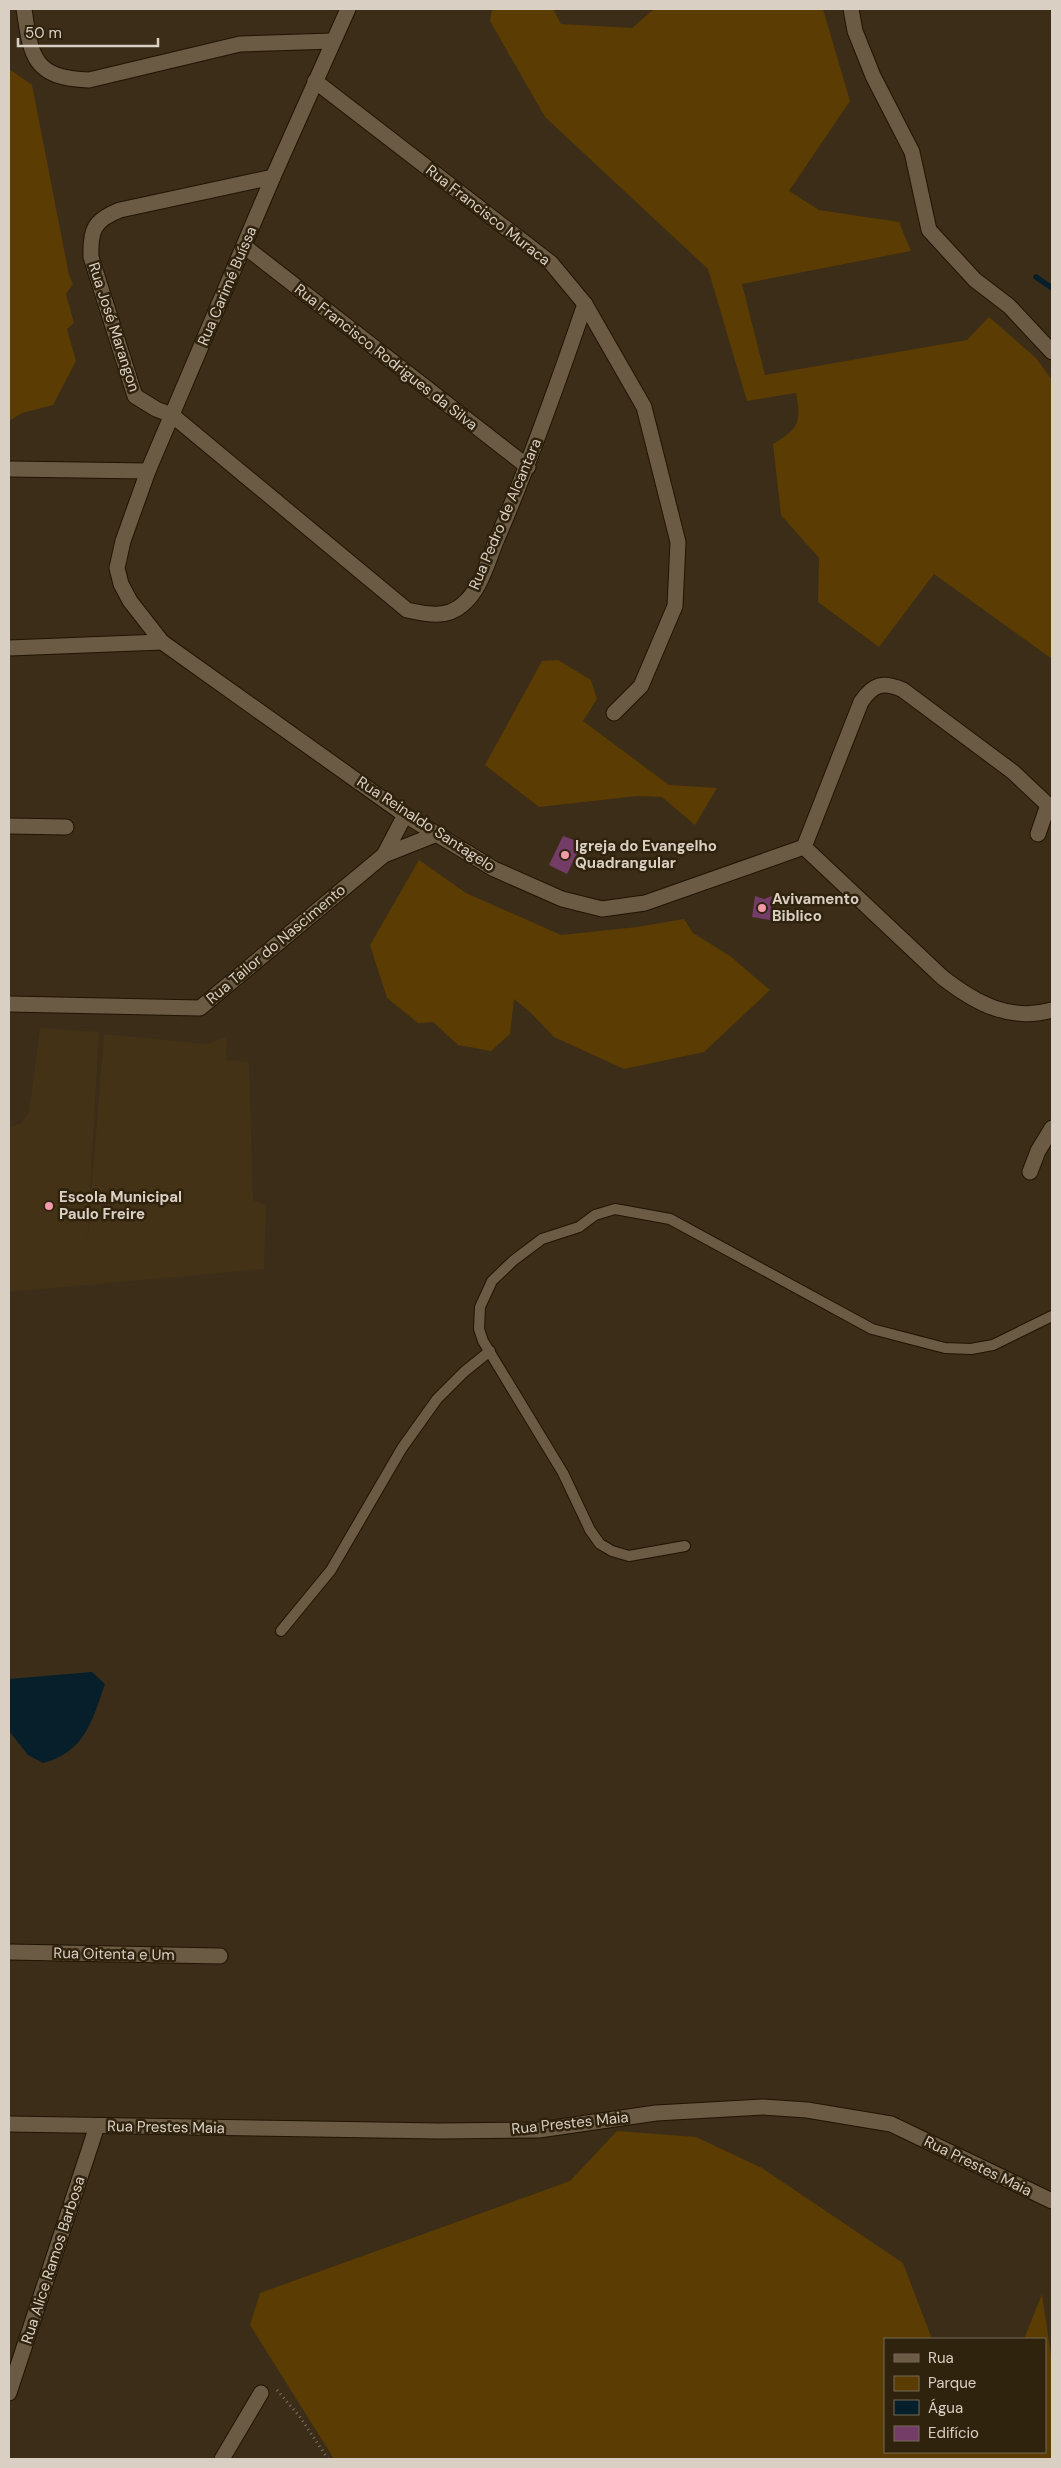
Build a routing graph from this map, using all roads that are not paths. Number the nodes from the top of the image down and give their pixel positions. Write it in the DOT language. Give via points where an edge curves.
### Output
graph roads {
  1 [pos="24,9"];
  2 [pos="348,9"];
  3 [pos="851,9"];
  4 [pos="333,42"];
  5 [pos="315,81"];
  6 [pos="273,177"];
  7 [pos="244,246"];
  8 [pos="585,304"];
  9 [pos="1052,352"];
  10 [pos="172,415"];
  11 [pos="528,467"];
  12 [pos="9,469"];
  13 [pos="148,471"];
  14 [pos="117,568"];
  15 [pos="162,642"];
  16 [pos="9,648"];
  17 [pos="614,713"];
  18 [pos="405,815"];
  19 [pos="9,826"];
  20 [pos="66,827"];
  21 [pos="437,834"];
  22 [pos="1038,834"];
  23 [pos="804,847"];
  24 [pos="384,855"];
  25 [pos="9,1004"];
  26 [pos="1052,1010"];
  27 [pos="1052,1128"];
  28 [pos="1030,1172"];
  29 [pos="1052,1316"];
  30 [pos="490,1351"];
  31 [pos="686,1546"];
  32 [pos="281,1632"];
  33 [pos="9,1952"];
  34 [pos="220,1956"];
  35 [pos="9,2124"];
  36 [pos="97,2126"];
  37 [pos="1051,2196"];
  38 [pos="9,2393"];
  39 [pos="261,2393"];
  40 [pos="222,2459"];
  1 -- 4 [label="street" via="34,55 46,71 67,79 88,80 240,44"];
  2 -- 4 [label="street, Rua Carimé Buíssa"];
  3 -- 9 [label="street" via="855,32 873,76 912,152 929,230 975,280 1009,306"];
  4 -- 5 [label="street, Rua Carimé Buíssa"];
  5 -- 6 [label="street, Rua Carimé Buíssa"];
  5 -- 8 [label="street, Rua Francisco Muraca" via="551,263"];
  6 -- 7 [label="street, Rua Carimé Buíssa"];
  6 -- 10 [label="street, Rua José Marangon" via="120,210 103,216 94,227 91,258 135,396"];
  7 -- 10 [label="street, Rua Carimé Buíssa"];
  7 -- 11 [label="street, Rua Francisco Rodrigues da Silva"];
  8 -- 11 [label="street, Rua Pedro de Alcantara"];
  8 -- 17 [label="street, Rua Francisco Muraca" via="644,407 678,542 675,606 641,686"];
  10 -- 11 [label="street, Rua Pedro de Alcantara" via="386,594 407,610 428,614 444,614 462,606 478,584"];
  10 -- 13 [label="street, Rua Carimé Buíssa"];
  12 -- 13 [label="street"];
  13 -- 14 [label="street, Rua Carimé Buíssa" via="123,541"];
  14 -- 15 [label="street, Rua Reinaldo Santagelo" via="121,584 133,605"];
  15 -- 16 [label="street"];
  15 -- 18 [label="street, Rua Reinaldo Santagelo"];
  18 -- 21 [label="street, Rua Reinaldo Santagelo"];
  18 -- 24 [label="street, Rua Tailor do Nascimento"];
  19 -- 20 [label="street"];
  21 -- 23 [label="street, Rua Reinaldo Santagelo" via="494,870 562,899 602,909 645,903"];
  21 -- 24 [label="street, Rua Tailor do Nascimento"];
  22 -- 23 [label="street" via="1048,806 1041,799 1013,772 903,690 884,684 876,685 861,702"];
  23 -- 26 [label="street" via="966,996 990,1008 1014,1014 1038,1014"];
  24 -- 25 [label="street, Rua Tailor do Nascimento" via="200,1008"];
  27 -- 28 [label="street"];
  29 -- 30 [label="lane" via="993,1345 971,1349 945,1348 872,1329 670,1219 615,1209 595,1215 579,1227 542,1239 492,1281 480,1307 479,1319 479,1328"];
  30 -- 31 [label="lane" via="564,1473 590,1530 600,1544 628,1556"];
  30 -- 32 [label="lane" via="436,1399 402,1448 331,1570"];
  33 -- 34 [label="street, Rua Oitenta e Um"];
  35 -- 36 [label="street, Rua Prestes Maia"];
  36 -- 37 [label="street, Rua Prestes Maia" via="540,2130 656,2113 763,2107 807,2110 891,2124"];
  36 -- 38 [label="street, Rua Alice Ramos Barbosa"];
  39 -- 40 [label="street"];
}
